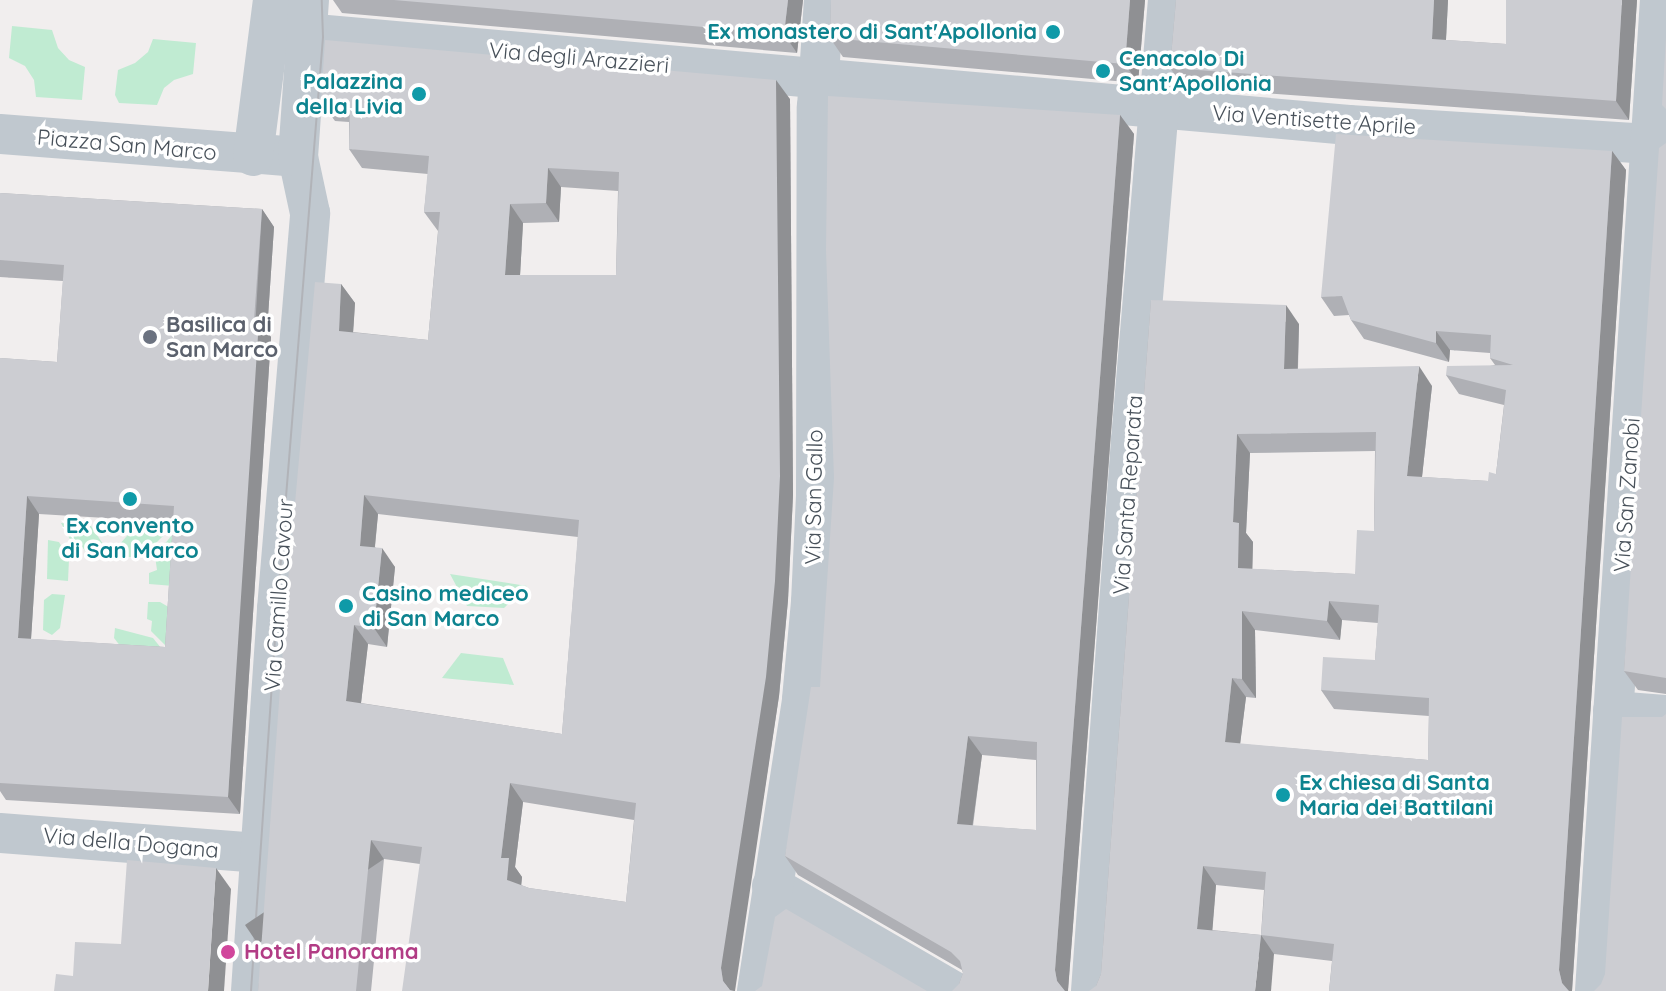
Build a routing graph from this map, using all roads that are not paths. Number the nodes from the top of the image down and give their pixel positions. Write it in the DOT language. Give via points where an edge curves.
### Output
graph roads {
  1 [pos="824,0"];
  2 [pos="1168,0"];
  3 [pos="1660,0"];
  4 [pos="299,20"];
  5 [pos="819,79"];
  6 [pos="1160,108"];
  7 [pos="0,134"];
  8 [pos="1658,144"];
  9 [pos="253,156"];
  10 [pos="298,157"];
  11 [pos="1613,711"];
  12 [pos="1666,715"];
  13 [pos="0,833"];
  14 [pos="262,853"];
  15 [pos="772,886"];
  16 [pos="251,991"];
  17 [pos="757,991"];
  18 [pos="953,991"];
  19 [pos="1091,991"];
  20 [pos="1595,991"];
  1 -- 5 [label="street, Via San Gallo"];
  2 -- 6 [label="street, Via Santa Reparata"];
  3 -- 8 [label="street, Via San Zanobi"];
  4 -- 5 [label="street, Via degli Arazzieri"];
  4 -- 9 [label="street"];
  4 -- 10 [label="street"];
  5 -- 6 [label="street, Via Ventisette Aprile"];
  5 -- 15 [label="street, Via San Gallo" via="811,602 802,699"];
  6 -- 8 [label="street, Via Ventisette Aprile"];
  6 -- 19 [label="street, Via Santa Reparata"];
  7 -- 9 [label="street, Piazza San Marco"];
  8 -- 11 [label="street, Via San Zanobi"];
  9 -- 10 [label="street, Piazza San Marco"];
  10 -- 14 [label="street, Via Camillo Cavour" via="309,200"];
  11 -- 12 [label="street"];
  11 -- 20 [label="street, Via San Zanobi"];
  13 -- 14 [label="street, Via della Dogana"];
  14 -- 16 [label="street, Via Camillo Cavour"];
  15 -- 17 [label="street, Via San Gallo"];
  15 -- 18 [label="street"];
}
